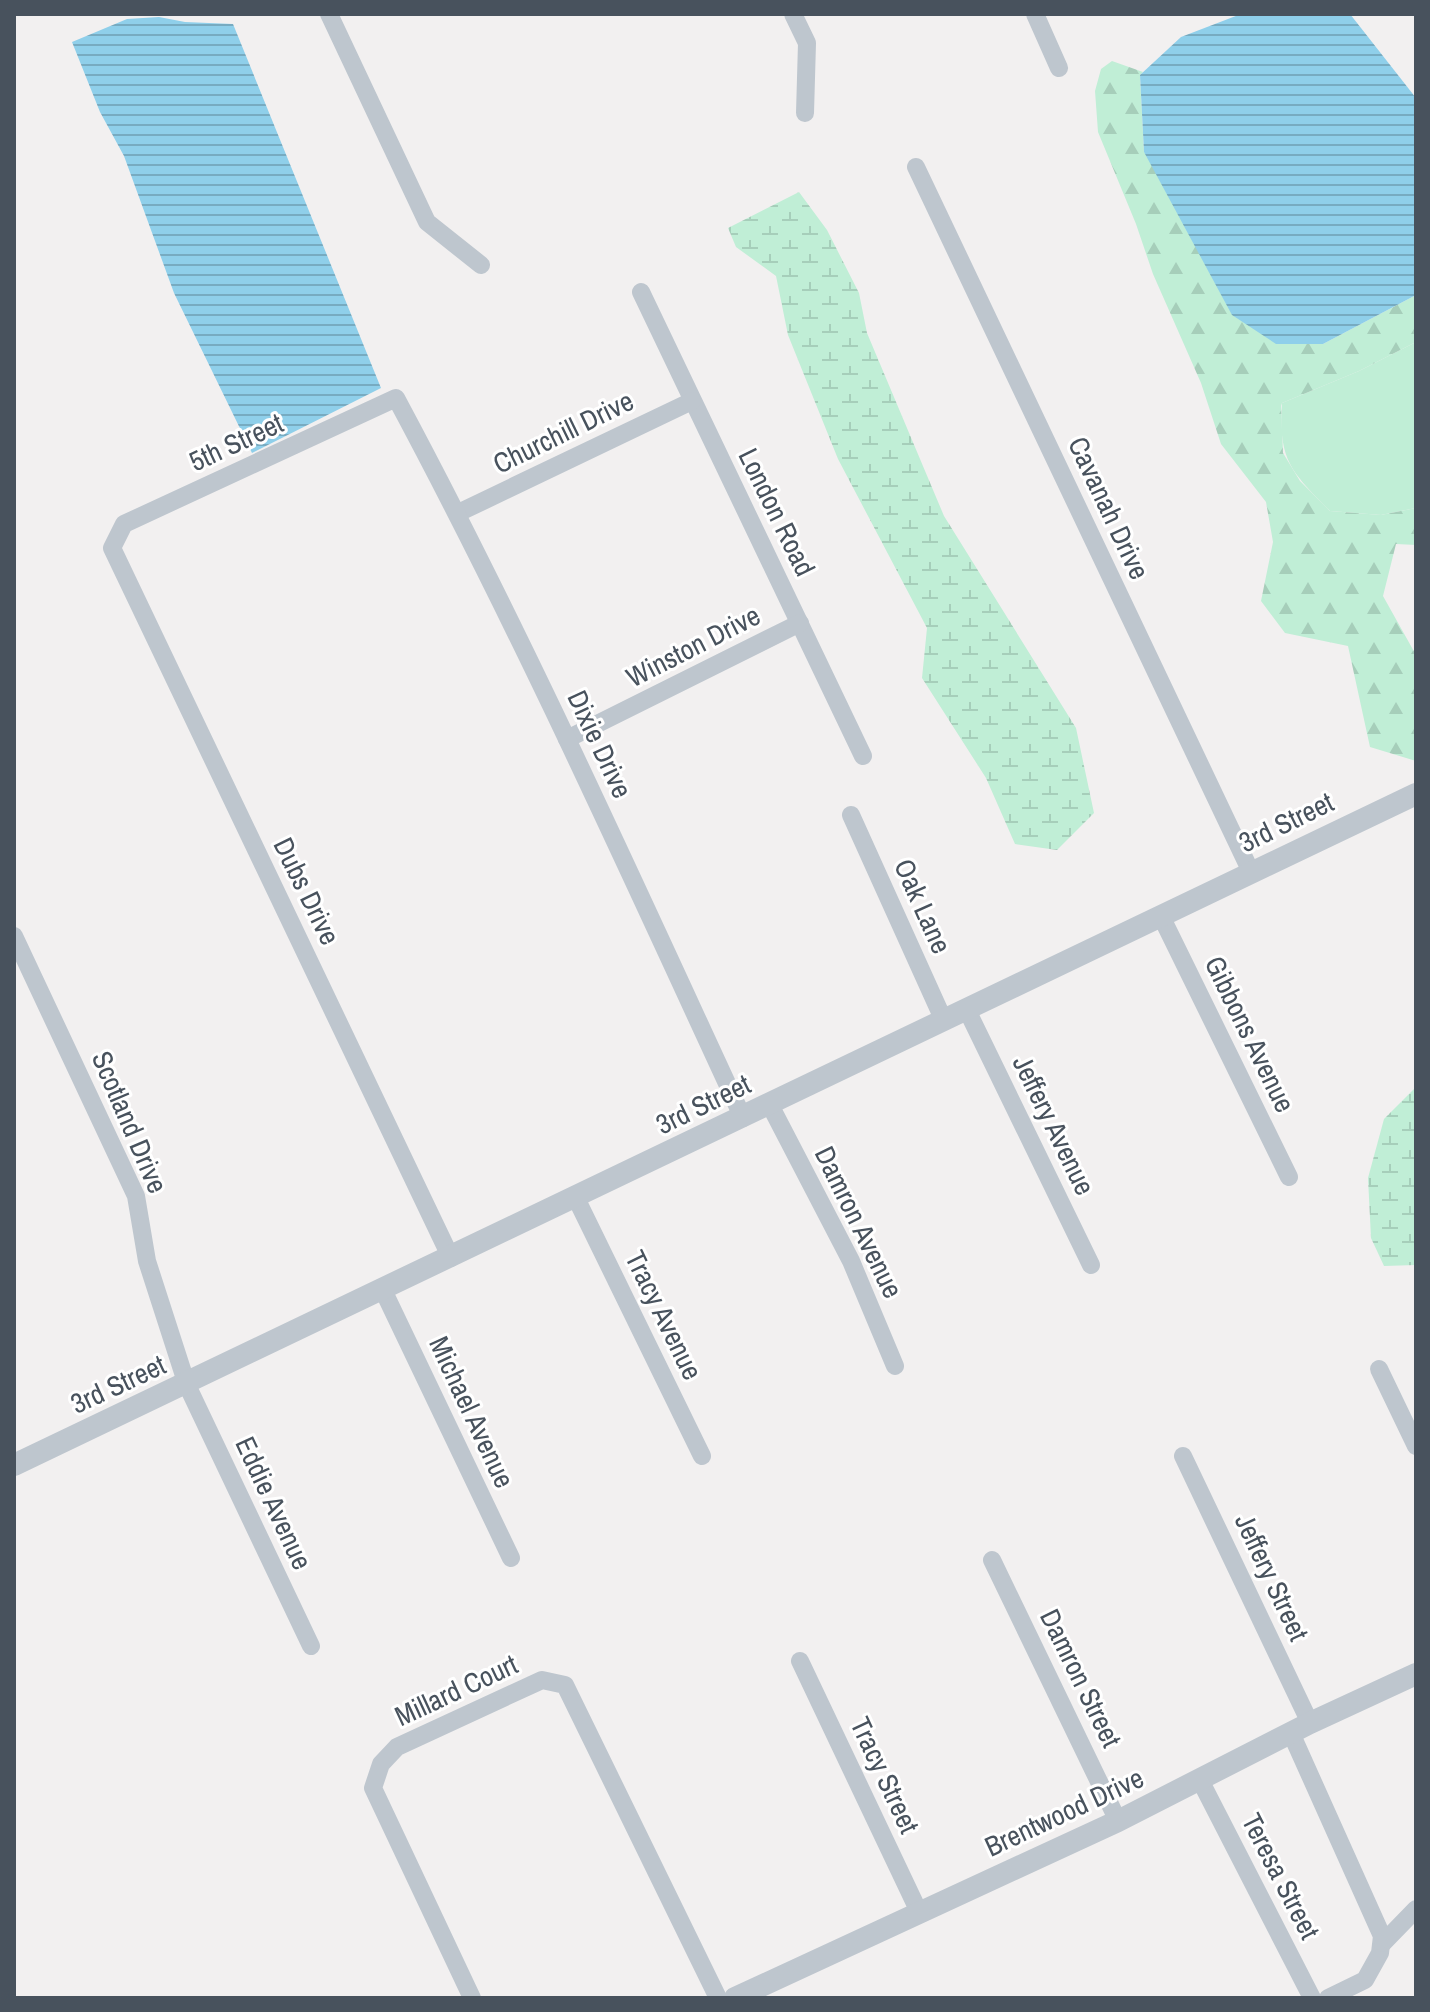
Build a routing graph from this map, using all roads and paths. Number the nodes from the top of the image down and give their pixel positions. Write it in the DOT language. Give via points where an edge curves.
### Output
graph roads {
  1 [pos="329,14"];
  2 [pos="793,14"];
  3 [pos="1035,14"];
  4 [pos="1059,68"];
  5 [pos="805,113"];
  6 [pos="916,167"];
  7 [pos="481,265"];
  8 [pos="641,292"];
  9 [pos="396,398"];
  10 [pos="692,401"];
  11 [pos="458,513"];
  12 [pos="112,548"];
  13 [pos="800,623"];
  14 [pos="567,739"];
  15 [pos="863,756"];
  16 [pos="1416,794"];
  17 [pos="851,815"];
  18 [pos="1251,872"];
  19 [pos="1161,916"];
  20 [pos="14,936"];
  21 [pos="967,1010"];
  22 [pos="944,1021"];
  23 [pos="770,1105"];
  24 [pos="743,1118"];
  25 [pos="1289,1177"];
  26 [pos="576,1198"];
  27 [pos="451,1258"];
  28 [pos="1091,1265"];
  29 [pos="383,1290"];
  30 [pos="895,1366"];
  31 [pos="1379,1369"];
  32 [pos="187,1385"];
  33 [pos="1416,1446"];
  34 [pos="702,1456"];
  35 [pos="1183,1456"];
  36 [pos="14,1465"];
  37 [pos="511,1558"];
  38 [pos="992,1560"];
  39 [pos="311,1646"];
  40 [pos="800,1661"];
  41 [pos="1416,1674"];
  42 [pos="1301,1728"];
  43 [pos="1200,1780"];
  44 [pos="1118,1821"];
  45 [pos="1416,1909"];
  46 [pos="919,1912"];
  47 [pos="1383,1943"];
  48 [pos="472,1998"];
  49 [pos="718,1998"];
  50 [pos="735,1998"];
  51 [pos="1312,1998"];
  52 [pos="1328,1998"];
  1 -- 7 [label="street" via="427,222"];
  2 -- 5 [label="street" via="807,43"];
  3 -- 4 [label="street"];
  6 -- 18 [label="street, Cavanah Drive"];
  8 -- 10 [label="street, London Road"];
  9 -- 11 [label="street, Dixie Drive"];
  9 -- 12 [label="street, 5th Street" via="124,524"];
  10 -- 11 [label="street, Churchill Drive"];
  10 -- 13 [label="street, London Road"];
  11 -- 14 [label="street, Dixie Drive"];
  12 -- 27 [label="street, Dubs Drive"];
  13 -- 14 [label="street, Winston Drive"];
  13 -- 15 [label="street, London Road"];
  14 -- 24 [label="street, Dixie Drive"];
  16 -- 18 [label="street, 3rd Street"];
  17 -- 22 [label="street, Oak Lane"];
  18 -- 19 [label="street, 3rd Street"];
  19 -- 21 [label="street, 3rd Street"];
  19 -- 25 [label="street, Gibbons Avenue"];
  20 -- 32 [label="street, Scotland Drive" via="136,1196 147,1261"];
  21 -- 22 [label="street, 3rd Street"];
  21 -- 28 [label="street, Jeffery Avenue"];
  22 -- 23 [label="street, 3rd Street"];
  23 -- 24 [label="street, 3rd Street"];
  23 -- 30 [label="street, Damron Avenue" via="851,1261"];
  24 -- 26 [label="street, 3rd Street"];
  26 -- 27 [label="street, 3rd Street"];
  26 -- 34 [label="street, Tracy Avenue"];
  27 -- 29 [label="street, 3rd Street"];
  29 -- 32 [label="street, 3rd Street"];
  29 -- 37 [label="street, Michael Avenue"];
  31 -- 33 [label="street"];
  32 -- 36 [label="street, 3rd Street"];
  32 -- 39 [label="street, Eddie Avenue"];
  35 -- 42 [label="street, Jeffery Street"];
  38 -- 44 [label="street, Damron Street"];
  40 -- 46 [label="street, Tracy Street"];
  41 -- 42 [label="street, Brentwood Drive"];
  42 -- 43 [label="street, Brentwood Drive"];
  42 -- 47 [label="street, Jeffery Street"];
  43 -- 44 [label="street, Brentwood Drive"];
  43 -- 51 [label="street, Teresa Street"];
  44 -- 46 [label="street, Brentwood Drive"];
  45 -- 47 [label="street"];
  46 -- 50 [label="street, Brentwood Drive"];
  47 -- 52 [label="street" via="1365,1980"];
  48 -- 49 [label="street, Millard Court" via="373,1788 381,1764 397,1747 542,1680 565,1685"];
}
